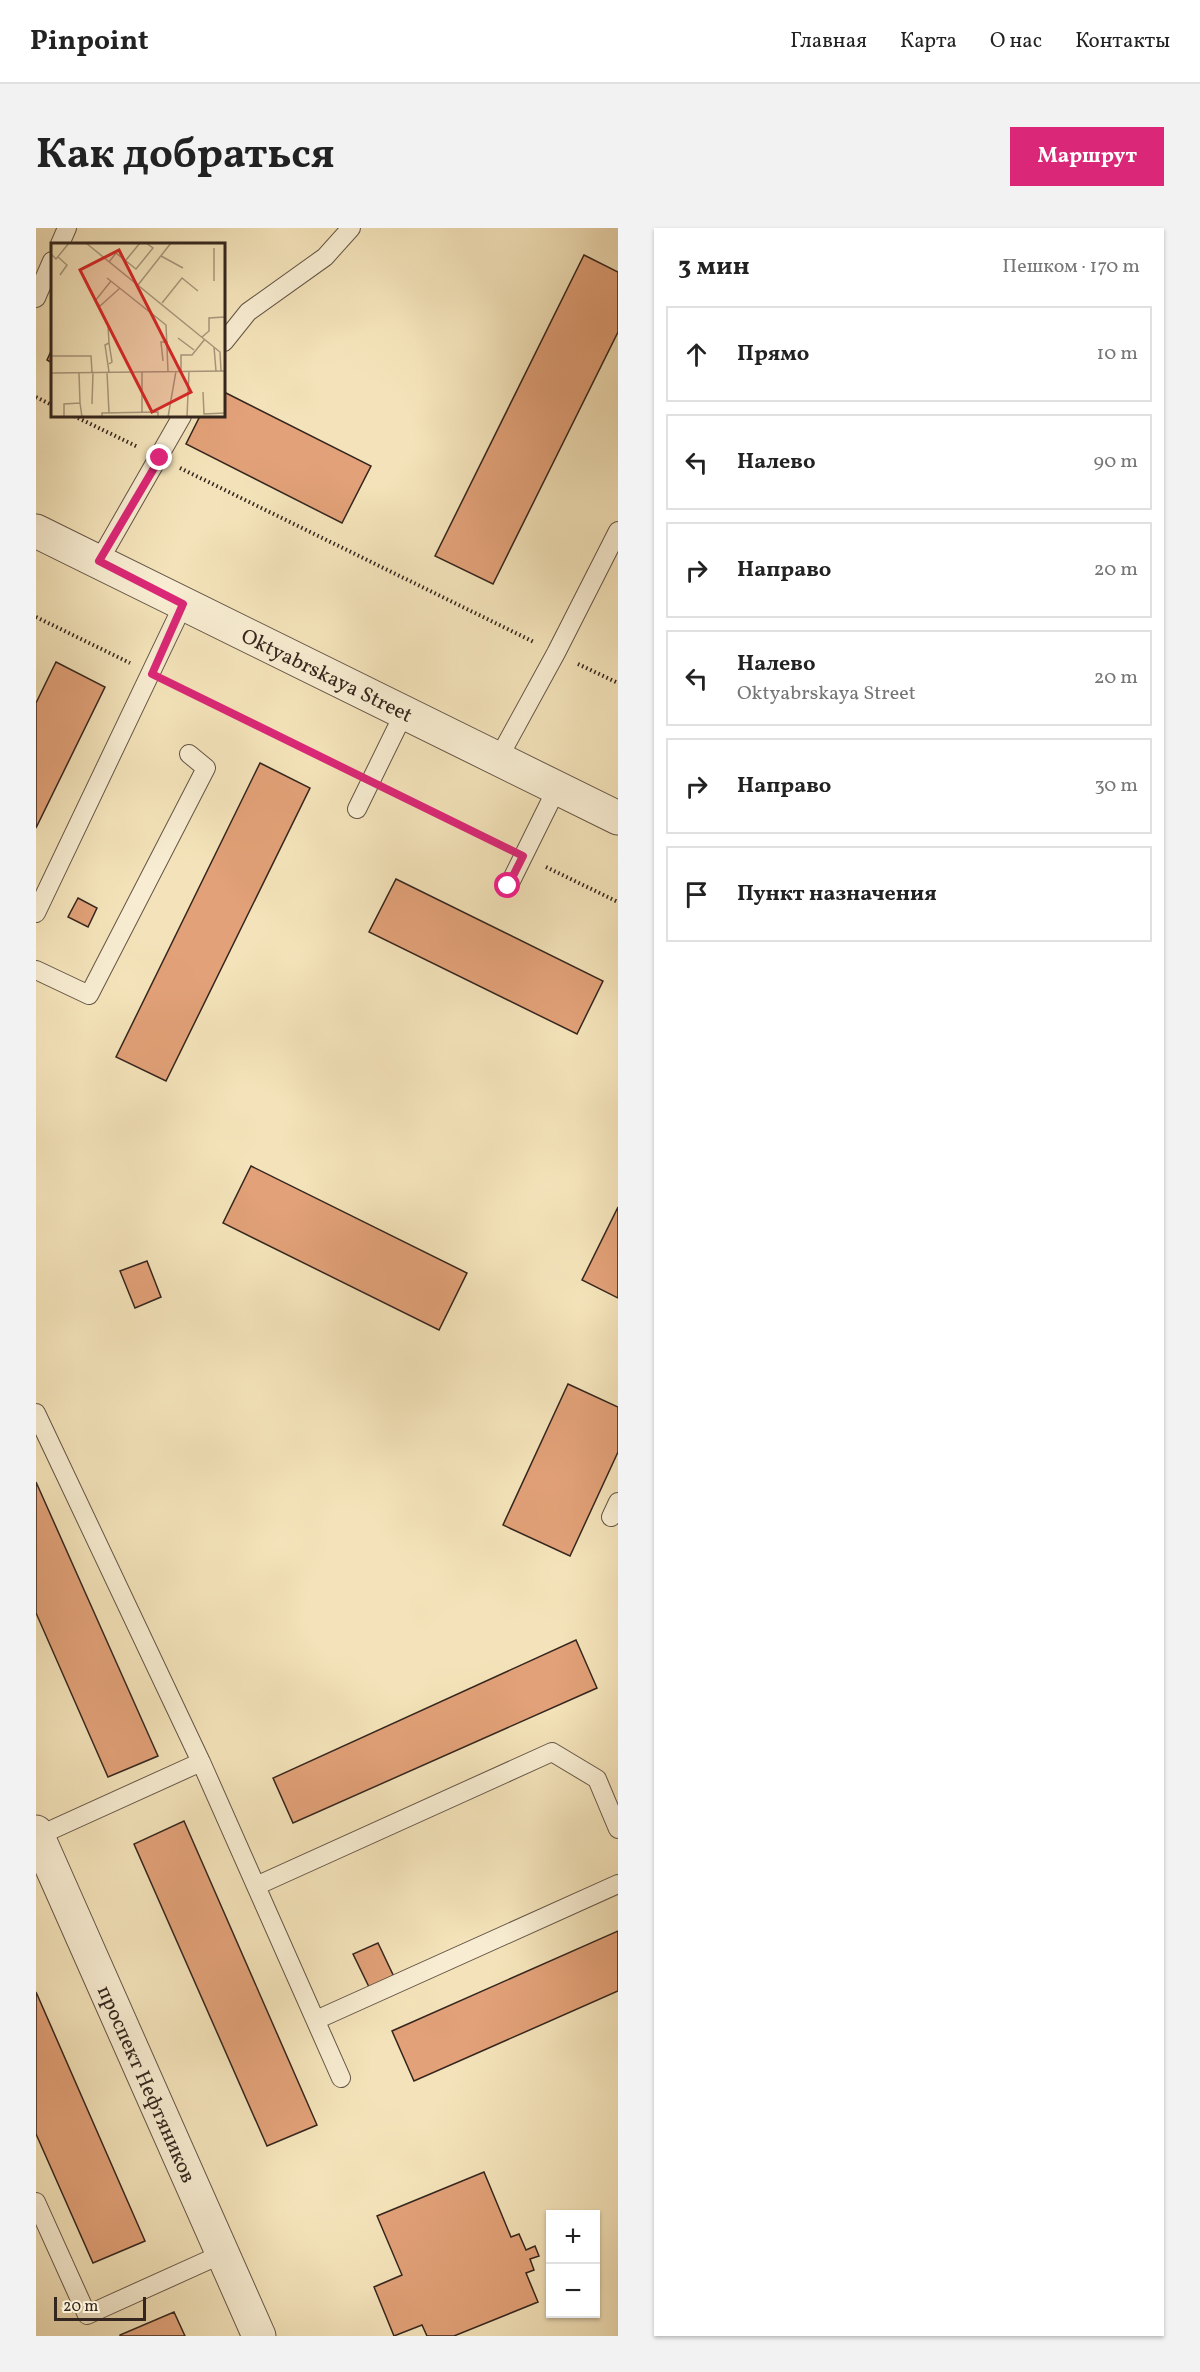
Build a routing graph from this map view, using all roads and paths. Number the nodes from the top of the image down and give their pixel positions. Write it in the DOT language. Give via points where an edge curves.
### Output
graph roads {
  1 [pos="67,228"];
  2 [pos="351,228"];
  3 [pos="60,243"];
  4 [pos="51,263"];
  5 [pos="36,298"];
  6 [pos="225,341"];
  7 [pos="36,397"];
  8 [pos="51,404"];
  9 [pos="76,417"];
  10 [pos="181,417"];
  11 [pos="160,458"];
  12 [pos="618,531"];
  13 [pos="36,532"];
  14 [pos="99,561"];
  15 [pos="183,604"];
  16 [pos="36,617"];
  17 [pos="556,653"];
  18 [pos="152,674"];
  19 [pos="618,683"];
  20 [pos="404,713"];
  21 [pos="189,754"];
  22 [pos="498,759"];
  23 [pos="371,781"];
  24 [pos="557,788"];
  25 [pos="357,809"];
  26 [pos="618,818"];
  27 [pos="523,856"];
  28 [pos="508,886"];
  29 [pos="618,902"];
  30 [pos="36,914"];
  31 [pos="36,970"];
  32 [pos="36,1413"];
  33 [pos="201,1762"];
  34 [pos="618,1829"];
  35 [pos="37,1834"];
  36 [pos="618,1884"];
  37 [pos="256,1886"];
  38 [pos="316,2020"];
  39 [pos="341,2078"];
  40 [pos="36,2202"];
  41 [pos="222,2254"];
  42 [pos="259,2336"];
  1 -- 3 [label="lane"];
  2 -- 6 [label="lane" via="325,257 249,312"];
  4 -- 5 [label="lane"];
  7 -- 8 [label="path"];
  9 -- 11 [label="path"];
  10 -- 11 [label="lane"];
  11 -- 14 [label="lane"];
  11 -- 17 [label="path"];
  12 -- 17 [label="lane"];
  13 -- 14 [label="street, Oktyabrskaya Street"];
  14 -- 15 [label="street, Oktyabrskaya Street"];
  15 -- 18 [label="lane"];
  15 -- 20 [label="street, Oktyabrskaya Street"];
  16 -- 18 [label="path"];
  17 -- 19 [label="path"];
  17 -- 22 [label="lane"];
  18 -- 23 [label="path"];
  18 -- 30 [label="lane"];
  20 -- 22 [label="street, Oktyabrskaya Street"];
  20 -- 23 [label="lane"];
  21 -- 31 [label="lane" via="206,768 89,995"];
  22 -- 24 [label="street, Oktyabrskaya Street"];
  23 -- 25 [label="lane"];
  23 -- 27 [label="path"];
  24 -- 26 [label="street, Oktyabrskaya Street"];
  24 -- 27 [label="lane"];
  27 -- 28 [label="lane"];
  27 -- 29 [label="path"];
  32 -- 33 [label="lane"];
  33 -- 35 [label="lane"];
  33 -- 37 [label="lane"];
  34 -- 37 [label="lane" via="597,1779 552,1752"];
  35 -- 41 [label="street, проспект Нефтяников"];
  36 -- 38 [label="lane"];
  37 -- 38 [label="lane"];
  38 -- 39 [label="lane"];
  40 -- 41 [label="lane" via="87,2315"];
  41 -- 42 [label="street, проспект Нефтяников"];
}
